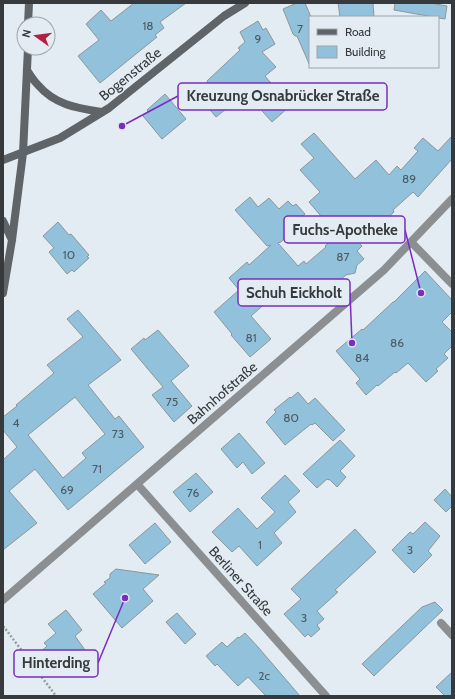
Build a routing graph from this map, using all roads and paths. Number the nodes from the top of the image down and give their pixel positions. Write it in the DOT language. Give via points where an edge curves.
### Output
graph roads {
  1 [pos="29,3"];
  2 [pos="245,3"];
  3 [pos="28,16"];
  4 [pos="28,56"];
  5 [pos="27,70"];
  6 [pos="102,112"];
  7 [pos="23,153"];
  8 [pos="3,160"];
  9 [pos="452,199"];
  10 [pos="3,221"];
  11 [pos="12,240"];
  12 [pos="411,242"];
  13 [pos="452,284"];
  14 [pos="3,293"];
  15 [pos="137,484"];
  16 [pos="3,600"];
  17 [pos="441,623"];
  18 [pos="3,628"];
  19 [pos="452,635"];
  20 [pos="56,696"];
  21 [pos="326,696"];
  1 -- 3 [label="main road"];
  2 -- 6 [label="main road, Bogenstraße" via="224,16"];
  4 -- 5 [label="main road"];
  5 -- 6 [label="main road" via="42,90 60,103"];
  5 -- 7 [label="main road"];
  6 -- 7 [label="main road, Bogenstraße" via="60,138"];
  7 -- 8 [label="main road, Bogenstraße"];
  7 -- 11 [label="main road"];
  9 -- 12 [label="street, Bahnhofstraße"];
  10 -- 11 [label="main road"];
  11 -- 14 [label="main road"];
  12 -- 13 [label="street"];
  12 -- 15 [label="street, Bahnhofstraße" via="384,270"];
  15 -- 16 [label="street, Bahnhofstraße"];
  15 -- 21 [label="street, Berliner Straße"];
  17 -- 19 [label="street"];
  18 -- 20 [label="path"];
}
